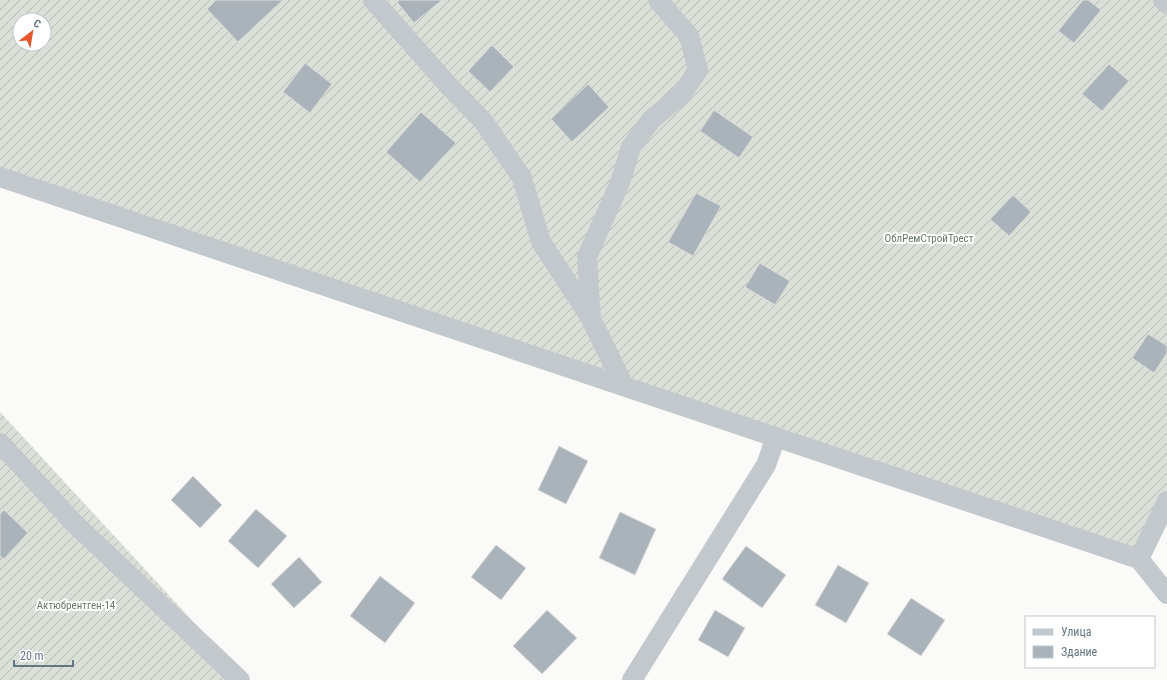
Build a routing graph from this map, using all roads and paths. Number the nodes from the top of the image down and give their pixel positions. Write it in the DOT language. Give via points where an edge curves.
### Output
graph roads {
  1 [pos="373,0"];
  2 [pos="658,0"];
  3 [pos="1163,0"];
  4 [pos="1167,4"];
  5 [pos="0,177"];
  6 [pos="591,319"];
  7 [pos="624,386"];
  8 [pos="776,437"];
  9 [pos="0,443"];
  10 [pos="1167,501"];
  11 [pos="1138,559"];
  12 [pos="1167,594"];
  13 [pos="240,680"];
  14 [pos="632,680"];
  1 -- 6 [label="lane" via="483,121 522,178 542,242"];
  2 -- 6 [label="lane" via="689,36 698,70 682,94 651,120 631,147 621,180 587,257"];
  3 -- 4 [label="lane"];
  5 -- 7 [label="lane"];
  6 -- 7 [label="lane"];
  7 -- 8 [label="lane"];
  8 -- 11 [label="lane"];
  8 -- 14 [label="lane" via="766,465"];
  9 -- 13 [label="lane" via="75,524"];
  10 -- 11 [label="lane"];
  11 -- 12 [label="lane"];
}
